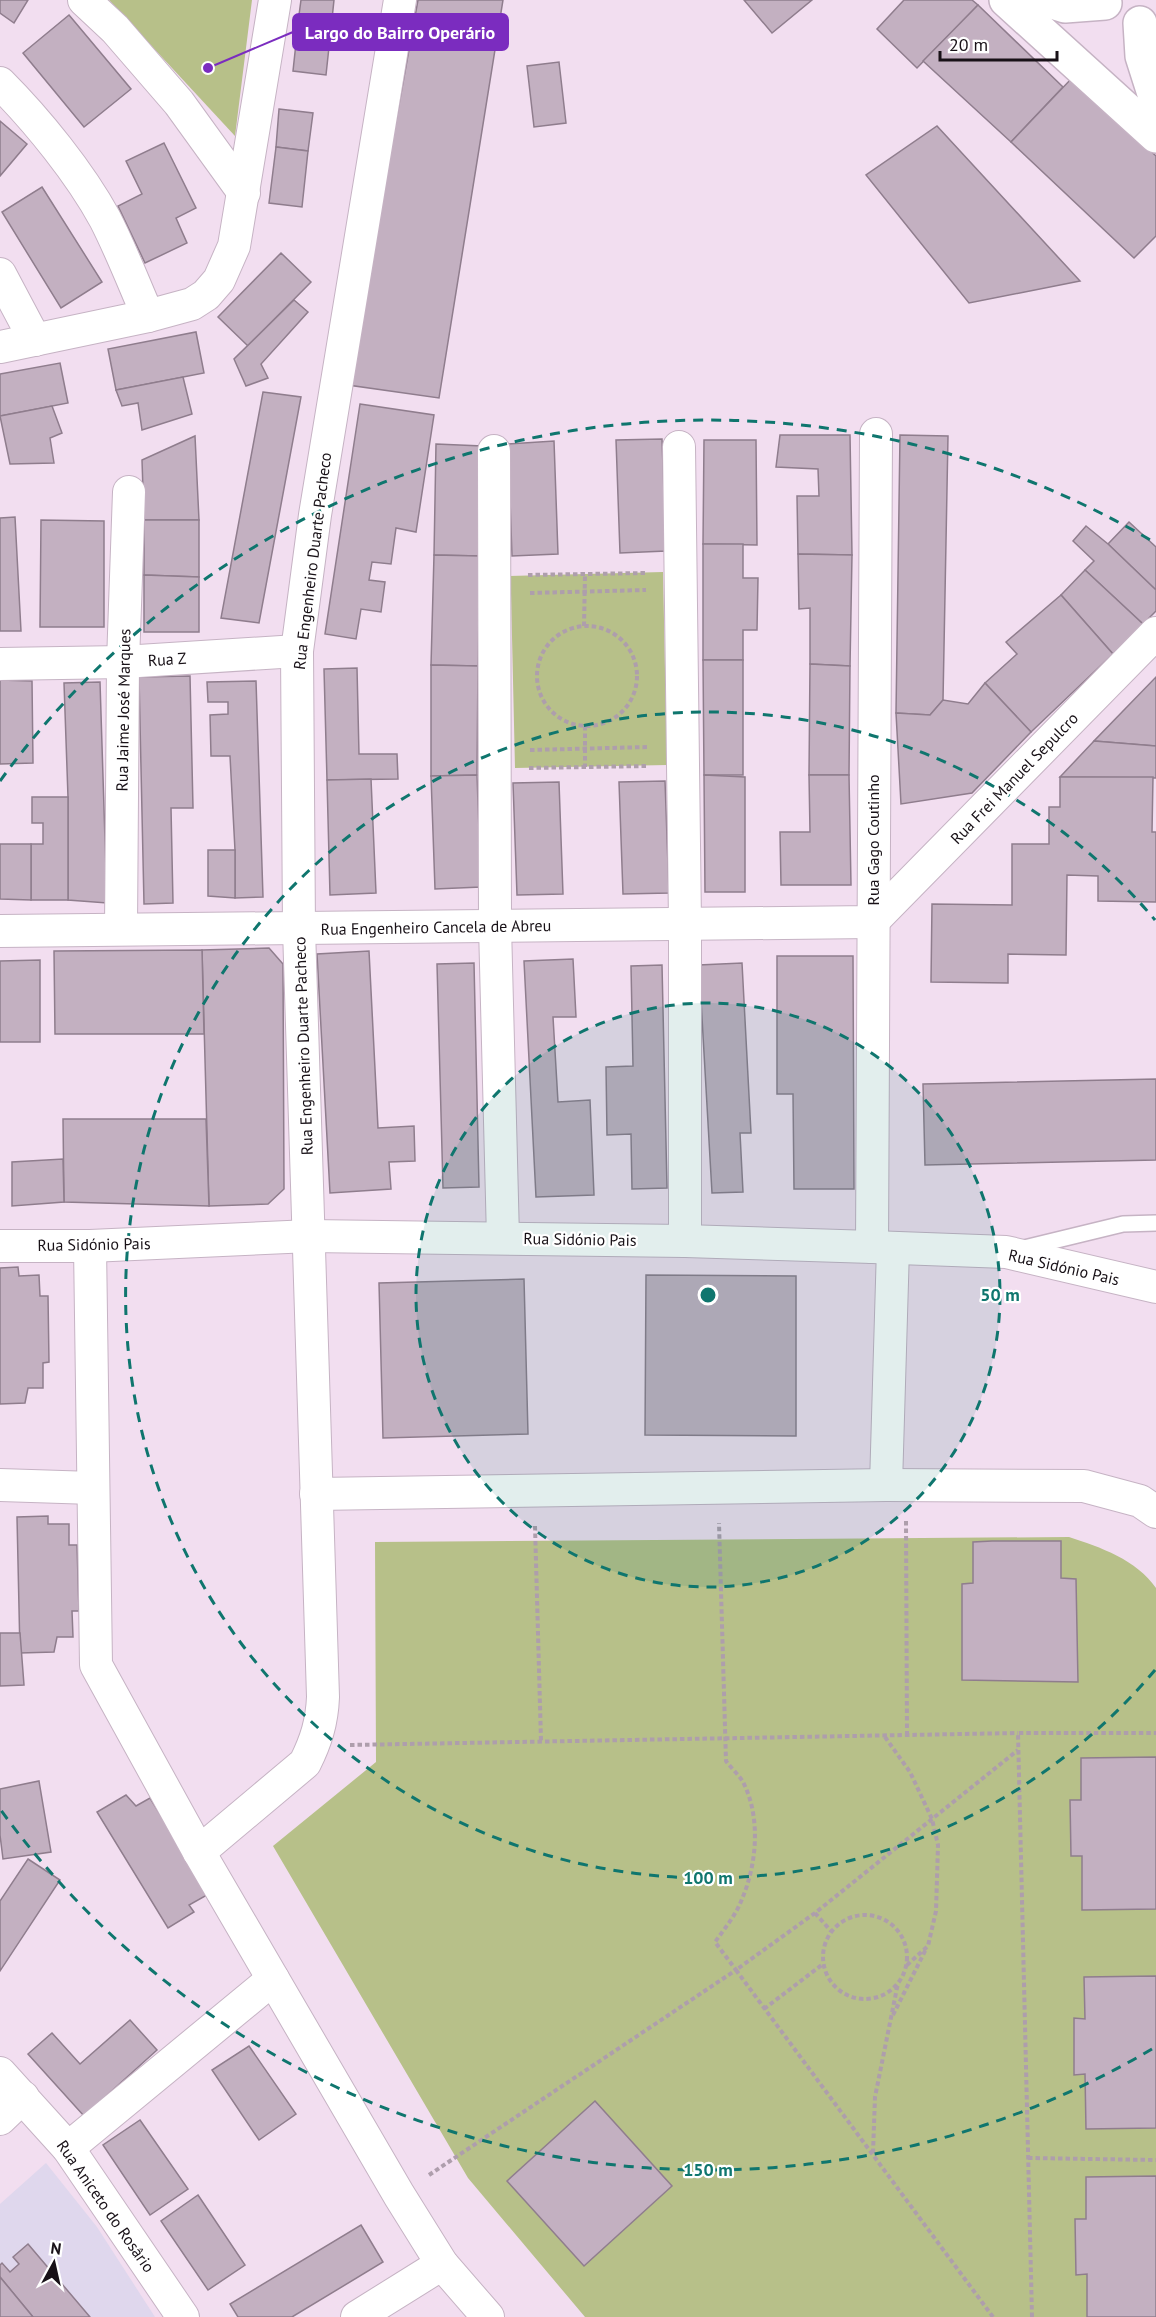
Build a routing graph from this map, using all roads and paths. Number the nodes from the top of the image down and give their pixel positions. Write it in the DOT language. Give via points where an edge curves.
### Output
graph roads {
  1 [pos="84,0"];
  2 [pos="275,0"];
  3 [pos="400,0"];
  4 [pos="1006,0"];
  5 [pos="1046,0"];
  6 [pos="1104,2"];
  7 [pos="1148,24"];
  8 [pos="0,83"];
  9 [pos="1156,100"];
  10 [pos="1156,136"];
  11 [pos="244,193"];
  12 [pos="0,274"];
  13 [pos="148,316"];
  14 [pos="35,340"];
  15 [pos="0,347"];
  16 [pos="876,434"];
  17 [pos="679,447"];
  18 [pos="494,451"];
  19 [pos="129,492"];
  20 [pos="681,572"];
  21 [pos="585,575"];
  22 [pos="494,576"];
  23 [pos="652,590"];
  24 [pos="584,592"];
  25 [pos="522,593"];
  26 [pos="584,626"];
  27 [pos="1156,633"];
  28 [pos="297,651"];
  29 [pos="123,662"];
  30 [pos="0,664"];
  31 [pos="585,726"];
  32 [pos="655,747"];
  33 [pos="585,749"];
  34 [pos="526,750"];
  35 [pos="683,765"];
  36 [pos="585,767"];
  37 [pos="495,768"];
  38 [pos="873,922"];
  39 [pos="685,923"];
  40 [pos="495,926"];
  41 [pos="121,928"];
  42 [pos="299,929"];
  43 [pos="0,931"];
  44 [pos="1156,1223"];
  45 [pos="310,1236"];
  46 [pos="502,1238"];
  47 [pos="685,1240"];
  48 [pos="0,1246"];
  49 [pos="90,1246"];
  50 [pos="883,1247"];
  51 [pos="1006,1252"];
  52 [pos="1156,1287"];
  53 [pos="0,1485"];
  54 [pos="896,1485"];
  55 [pos="93,1488"];
  56 [pos="719,1488"];
  57 [pos="534,1491"];
  58 [pos="316,1494"];
  59 [pos="1156,1512"];
  60 [pos="1018,1733"];
  61 [pos="1156,1733"];
  62 [pos="884,1736"];
  63 [pos="907,1736"];
  64 [pos="726,1738"];
  65 [pos="541,1741"];
  66 [pos="315,1745"];
  67 [pos="1018,1750"];
  68 [pos="932,1819"];
  69 [pos="200,1852"];
  70 [pos="815,1913"];
  71 [pos="831,1931"];
  72 [pos="928,1946"];
  73 [pos="824,1964"];
  74 [pos="906,1967"];
  75 [pos="736,1970"];
  76 [pos="273,1979"];
  77 [pos="898,1982"];
  78 [pos="764,2009"];
  79 [pos="889,2024"];
  80 [pos="0,2073"];
  81 [pos="23,2097"];
  82 [pos="0,2119"];
  83 [pos="68,2148"];
  84 [pos="873,2154"];
  85 [pos="1028,2158"];
  86 [pos="1156,2160"];
  87 [pos="399,2196"];
  88 [pos="442,2264"];
  89 [pos="183,2317"];
  90 [pos="357,2317"];
  91 [pos="488,2317"];
  92 [pos="993,2317"];
  93 [pos="1032,2317"];
  1 -- 11 [label="street" via="115,29 179,103"];
  2 -- 11 [label="street"];
  3 -- 28 [label="street, Rua Engenheiro Duarte Pacheco" via="315,514"];
  4 -- 10 [label="street"];
  5 -- 6 [label="street" via="1065,6"];
  6 -- 7 [label="street" via="1127,19"];
  7 -- 9 [label="street" via="1142,56"];
  8 -- 13 [label="street" via="38,124 104,219"];
  11 -- 13 [label="street" via="234,246 219,280 192,304"];
  12 -- 14 [label="street"];
  13 -- 14 [label="street"];
  14 -- 15 [label="street"];
  16 -- 38 [label="street, Rua Gago Coutinho"];
  17 -- 20 [label="street"];
  18 -- 22 [label="street"];
  19 -- 29 [label="street, Rua Jaime José Marques"];
  20 -- 21 [label="path"];
  20 -- 35 [label="street"];
  21 -- 22 [label="path"];
  21 -- 24 [label="path"];
  22 -- 37 [label="street"];
  23 -- 24 [label="path"];
  24 -- 25 [label="path"];
  24 -- 26 [label="path"];
  26 -- 31 [label="path" via="566,630 553,639 542,652 537,669 544,702 556,715"];
  26 -- 31 [label="path" via="598,626 626,642 638,672 630,703 620,715 605,723"];
  27 -- 38 [label="street, Rua Frei Manuel Sepulcro"];
  28 -- 29 [label="street, Rua Z"];
  28 -- 42 [label="street, Rua Engenheiro Duarte Pacheco"];
  29 -- 30 [label="street, Rua Z"];
  29 -- 41 [label="street, Rua Jaime José Marques"];
  31 -- 33 [label="path"];
  32 -- 33 [label="path"];
  33 -- 34 [label="path"];
  33 -- 36 [label="path"];
  35 -- 36 [label="path"];
  35 -- 39 [label="street"];
  36 -- 37 [label="path"];
  37 -- 40 [label="street"];
  38 -- 39 [label="street, Rua Engenheiro Cancela de Abreu"];
  38 -- 50 [label="street, Rua Gago Coutinho"];
  39 -- 40 [label="street, Rua Engenheiro Cancela de Abreu"];
  39 -- 47 [label="street"];
  40 -- 42 [label="street, Rua Engenheiro Cancela de Abreu"];
  40 -- 46 [label="street"];
  41 -- 42 [label="street, Rua Engenheiro Cancela de Abreu"];
  41 -- 43 [label="street, Rua Engenheiro Cancela de Abreu"];
  42 -- 45 [label="street, Rua Engenheiro Duarte Pacheco"];
  44 -- 51 [label="lane" via="1123,1224"];
  45 -- 46 [label="street, Rua Sidónio Pais"];
  45 -- 49 [label="street, Rua Sidónio Pais"];
  45 -- 58 [label="street, Rua Engenheiro Duarte Pacheco"];
  46 -- 47 [label="street, Rua Sidónio Pais"];
  47 -- 50 [label="street, Rua Sidónio Pais"];
  48 -- 49 [label="street, Rua Sidónio Pais"];
  49 -- 55 [label="street"];
  50 -- 51 [label="street, Rua Sidónio Pais"];
  50 -- 54 [label="street, Rua Gago Coutinho"];
  51 -- 52 [label="street, Rua Sidónio Pais"];
  53 -- 55 [label="street"];
  54 -- 56 [label="street"];
  54 -- 59 [label="street" via="1084,1486 1140,1501"];
  54 -- 63 [label="path"];
  55 -- 69 [label="street" via="96,1665"];
  56 -- 57 [label="street"];
  56 -- 64 [label="path"];
  57 -- 58 [label="street"];
  57 -- 65 [label="path"];
  58 -- 66 [label="street, Rua Engenheiro Duarte Pacheco" via="323,1697"];
  60 -- 61 [label="path"];
  60 -- 63 [label="path"];
  60 -- 67 [label="path"];
  62 -- 63 [label="path"];
  62 -- 64 [label="path"];
  62 -- 68 [label="path" via="910,1772"];
  64 -- 65 [label="path"];
  64 -- 75 [label="path" via="726,1761 743,1782 753,1809 755,1842 742,1899 715,1942"];
  65 -- 66 [label="path"];
  66 -- 69 [label="street" via="305,1763 285,1783"];
  67 -- 68 [label="path"];
  67 -- 85 [label="path"];
  68 -- 70 [label="path"];
  68 -- 72 [label="path" via="938,1845 938,1874 936,1911"];
  69 -- 76 [label="street"];
  70 -- 71 [label="path"];
  70 -- 75 [label="path"];
  71 -- 73 [label="path" via="824,1947"];
  71 -- 74 [label="path" via="853,1917 879,1917 894,1926 904,1940"];
  72 -- 74 [label="path"];
  72 -- 79 [label="path"];
  73 -- 77 [label="path" via="831,1981 851,1996 868,1999 885,1994"];
  73 -- 78 [label="path"];
  74 -- 77 [label="path"];
  75 -- 78 [label="path"];
  75 -- 87 [label="path"];
  76 -- 83 [label="street"];
  76 -- 87 [label="street"];
  77 -- 79 [label="path"];
  78 -- 84 [label="path"];
  79 -- 84 [label="path" via="875,2097"];
  80 -- 81 [label="street, Rua Aniceto do Rosârio"];
  81 -- 82 [label="street"];
  81 -- 83 [label="street, Rua Aniceto do Rosârio"];
  83 -- 89 [label="street, Rua Aniceto do Rosârio"];
  84 -- 92 [label="path"];
  85 -- 86 [label="path"];
  85 -- 93 [label="path"];
  87 -- 88 [label="street"];
  88 -- 90 [label="street"];
  88 -- 91 [label="street"];
}
